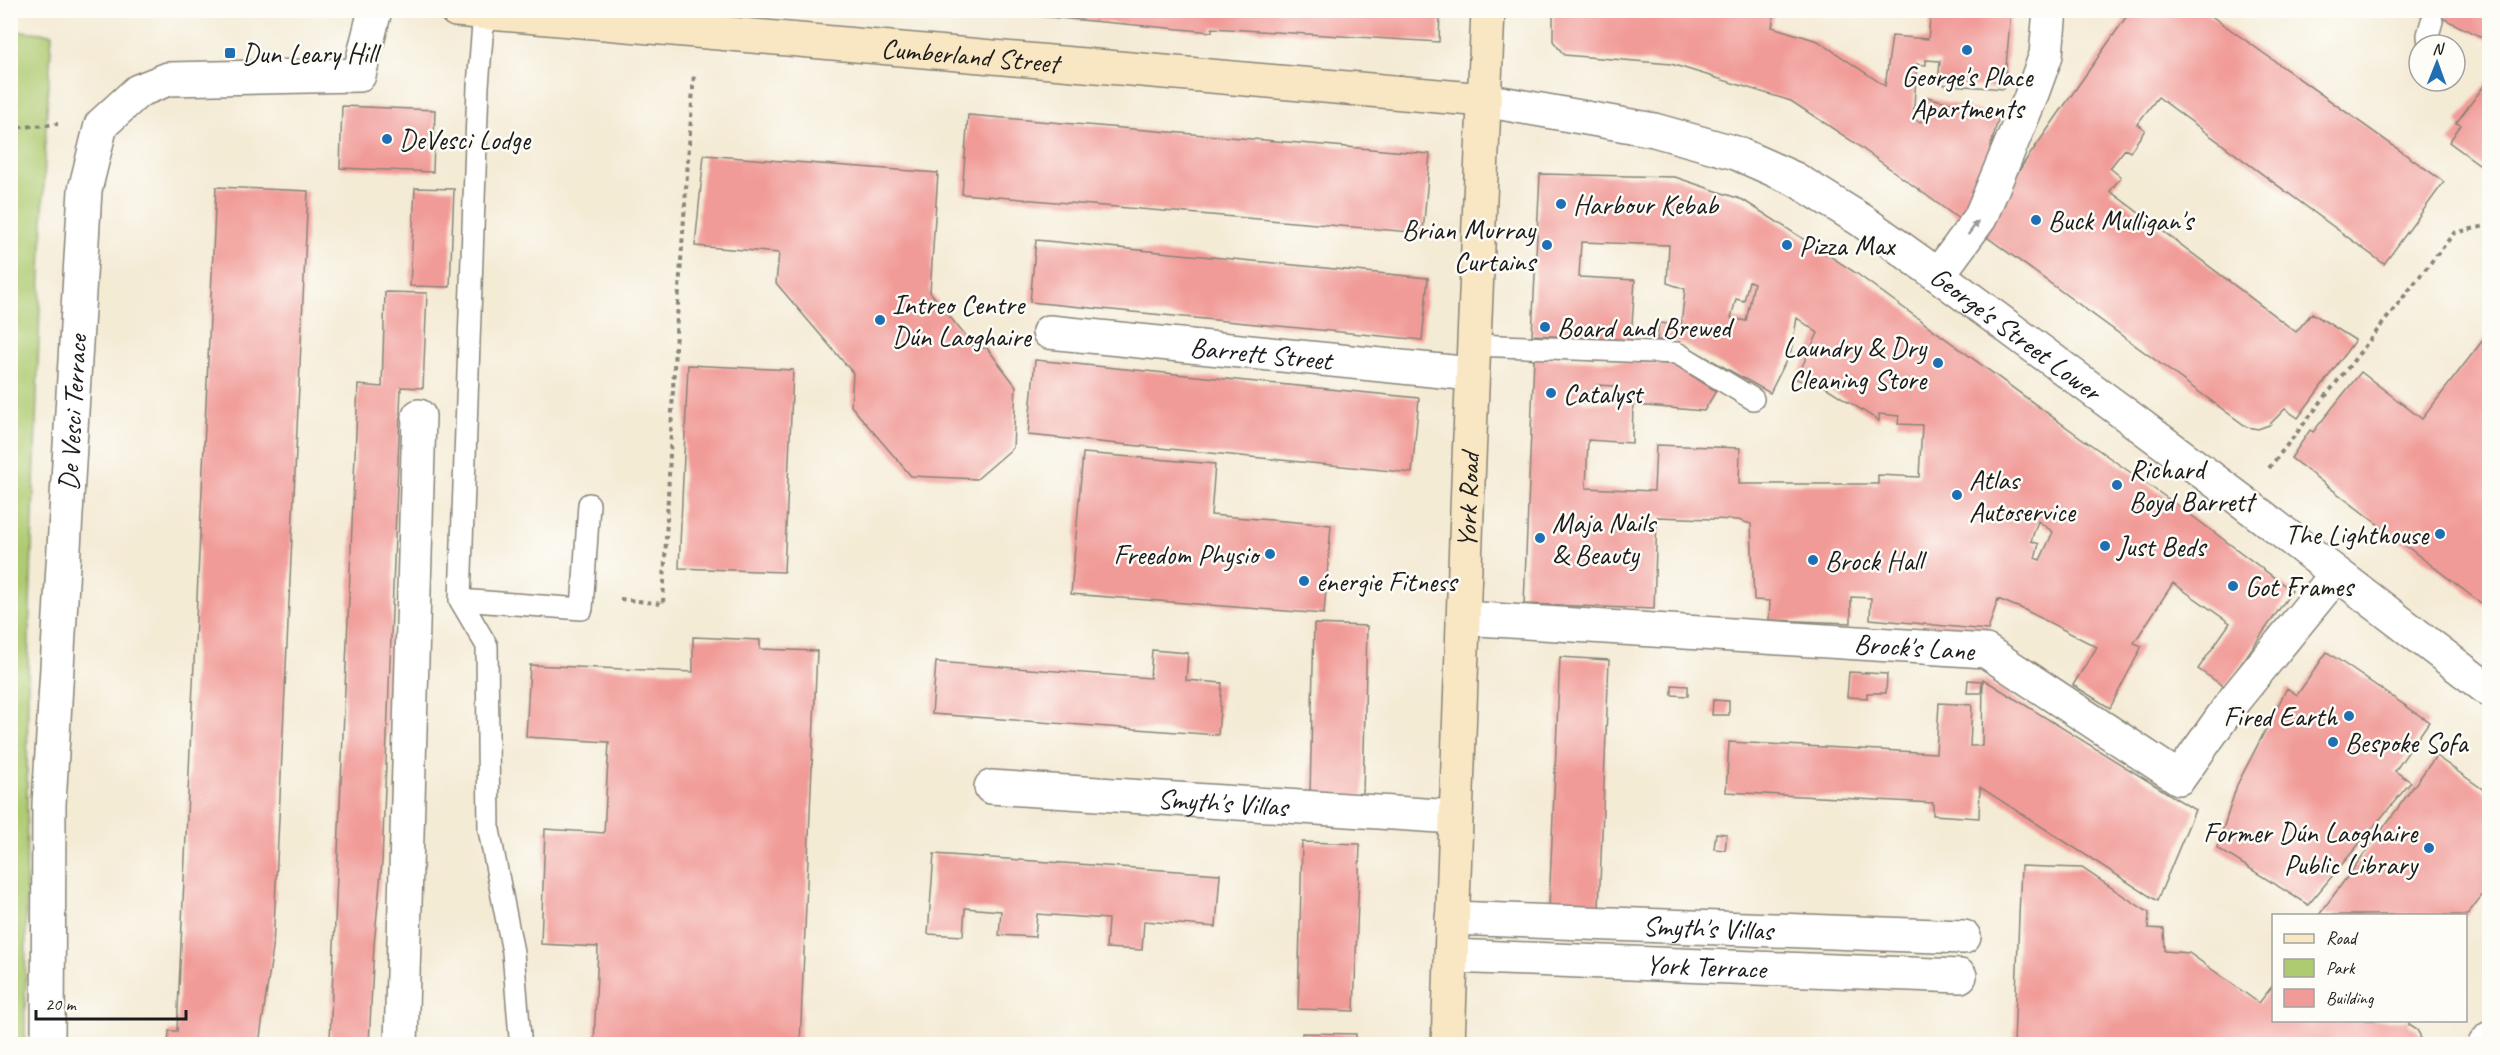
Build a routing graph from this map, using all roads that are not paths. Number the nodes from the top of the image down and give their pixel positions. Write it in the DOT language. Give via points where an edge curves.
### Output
graph roads {
  1 [pos="375,10"];
  2 [pos="1488,10"];
  3 [pos="2050,10"];
  4 [pos="470,11"];
  5 [pos="2432,21"];
  6 [pos="2429,33"];
  7 [pos="1484,100"];
  8 [pos="1938,275"];
  9 [pos="1049,332"];
  10 [pos="1473,359"];
  11 [pos="1753,399"];
  12 [pos="420,416"];
  13 [pos="589,504"];
  14 [pos="2336,574"];
  15 [pos="460,600"];
  16 [pos="1463,618"];
  17 [pos="2490,691"];
  18 [pos="990,787"];
  19 [pos="1455,817"];
  20 [pos="1452,918"];
  21 [pos="1964,937"];
  22 [pos="1451,956"];
  23 [pos="1960,975"];
  24 [pos="520,1037"];
  25 [pos="2490,1038"];
  26 [pos="48,1044"];
  27 [pos="401,1044"];
  28 [pos="1448,1044"];
  29 [pos="2485,1044"];
  1 -- 26 [label="street, De Vesci Terrace" via="359,75 168,79 138,91 101,125 85,190 56,669 50,804"];
  2 -- 7 [label="main road, York Road"];
  8 -- 3 [label="street, one-way" via="1980,218 2046,55"];
  4 -- 7 [label="main road, Cumberland Street"];
  4 -- 15 [label="lane" via="478,86"];
  5 -- 6 [label="lane"];
  7 -- 8 [label="street, George's Street Lower" via="1654,130 1736,153 1795,179 1862,220"];
  7 -- 10 [label="main road, York Road"];
  8 -- 14 [label="street, George's Street Lower"];
  9 -- 10 [label="street, Barrett Street"];
  10 -- 11 [label="lane" via="1677,354"];
  10 -- 16 [label="main road, York Road"];
  12 -- 27 [label="street"];
  13 -- 15 [label="lane" via="582,609"];
  14 -- 16 [label="street, Brock's Lane" via="2235,699 2179,778 1986,651"];
  14 -- 17 [label="street, George's Street Lower"];
  15 -- 24 [label="lane" via="487,646 489,830 513,952"];
  16 -- 19 [label="main road, York Road"];
  18 -- 19 [label="street, Smyth's Villas"];
  19 -- 20 [label="main road, York Road"];
  20 -- 21 [label="street, Smyth's Villas"];
  20 -- 22 [label="main road, York Road"];
  22 -- 23 [label="street, York Terrace"];
  22 -- 28 [label="main road, York Road"];
  25 -- 29 [label="street"];
}
